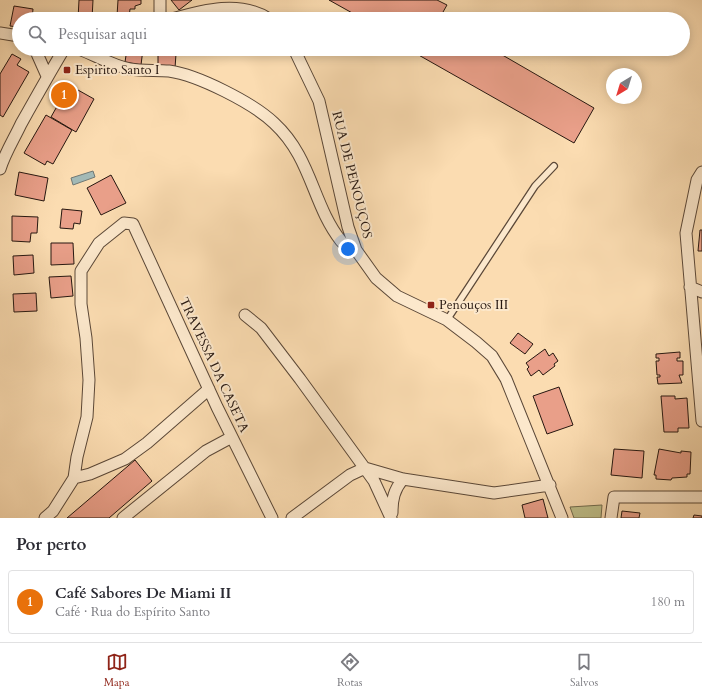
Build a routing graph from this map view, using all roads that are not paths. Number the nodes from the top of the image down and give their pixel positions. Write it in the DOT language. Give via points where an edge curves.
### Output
graph roads {
  1 [pos="160,0"];
  2 [pos="229,2"];
  3 [pos="160,12"];
  4 [pos="193,12"];
  5 [pos="257,12"];
  6 [pos="0,33"];
  7 [pos="12,35"];
  8 [pos="38,56"];
  9 [pos="60,56"];
  10 [pos="96,56"];
  11 [pos="297,56"];
  12 [pos="48,76"];
  13 [pos="1,163"];
  14 [pos="554,166"];
  15 [pos="702,172"];
  16 [pos="356,250"];
  17 [pos="690,286"];
  18 [pos="702,292"];
  19 [pos="245,315"];
  20 [pos="447,320"];
  21 [pos="209,389"];
  22 [pos="702,421"];
  23 [pos="232,437"];
  24 [pos="365,468"];
  25 [pos="74,478"];
  26 [pos="404,479"];
  27 [pos="550,485"];
  28 [pos="702,497"];
  29 [pos="45,518"];
  30 [pos="123,518"];
  31 [pos="272,518"];
  32 [pos="292,518"];
  33 [pos="392,518"];
  34 [pos="562,518"];
  35 [pos="611,518"];
  1 -- 3 [label="street"];
  2 -- 4 [label="street"];
  2 -- 5 [label="street"];
  6 -- 7 [label="street"];
  8 -- 12 [label="street"];
  9 -- 12 [label="street"];
  10 -- 16 [label="street" via="128,69 170,71 232,95 262,112 294,146 306,167 327,217 342,242"];
  11 -- 16 [label="street, RUA DE PENOUÇOS" via="319,101 348,227"];
  12 -- 13 [label="street"];
  14 -- 20 [label="lane" via="535,186"];
  15 -- 17 [label="street" via="697,180 686,233"];
  16 -- 20 [label="street, RUA DE PENOUÇOS" via="376,278 397,296"];
  17 -- 18 [label="street"];
  17 -- 22 [label="street"];
  19 -- 24 [label="street" via="261,328"];
  20 -- 27 [label="street, RUA DE PENOUÇOS" via="492,356 506,379"];
  21 -- 23 [label="street, TRAVESSA DA CASETA"];
  21 -- 25 [label="street" via="125,460"];
  21 -- 25 [label="street, TRAVESSA DA CASETA" via="133,224 124,223 99,244 81,271 81,304 89,380 87,417"];
  23 -- 30 [label="street" via="206,451"];
  23 -- 31 [label="street, TRAVESSA DA CASETA"];
  24 -- 26 [label="street"];
  24 -- 32 [label="street" via="350,475"];
  24 -- 33 [label="street"];
  25 -- 29 [label="street" via="53,511"];
  26 -- 27 [label="street" via="494,493"];
  26 -- 33 [label="street" via="396,489 392,502"];
  27 -- 34 [label="street, RUA DE PENOUÇOS"];
  28 -- 35 [label="street" via="614,497"];
}
